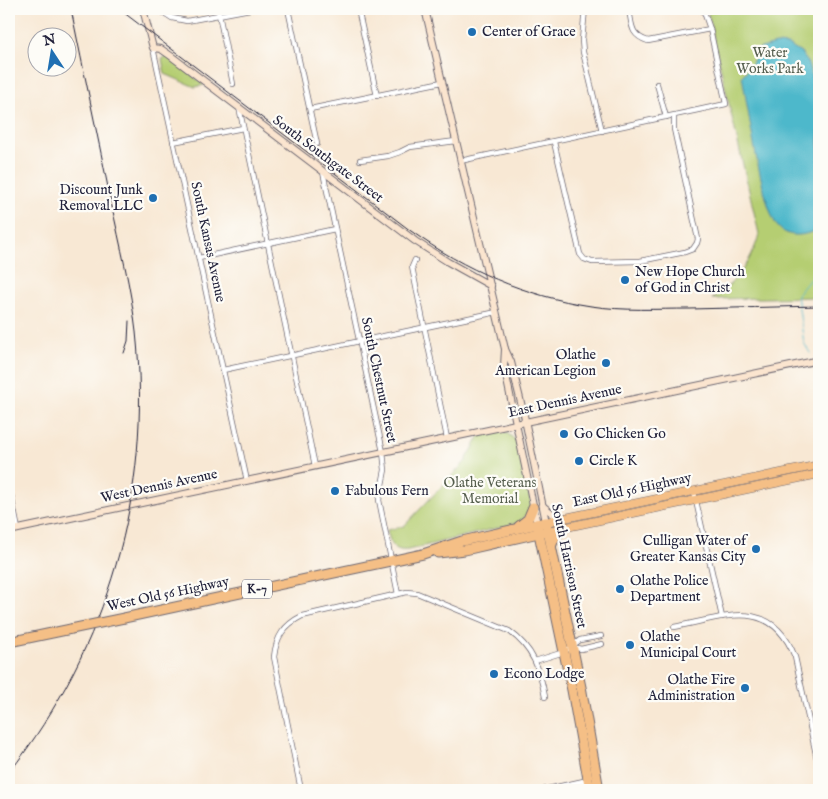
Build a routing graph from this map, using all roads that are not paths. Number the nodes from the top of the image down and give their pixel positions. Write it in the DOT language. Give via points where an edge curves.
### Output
graph roads {
  1 [pos="143,9"];
  2 [pos="158,9"];
  3 [pos="218,9"];
  4 [pos="250,9"];
  5 [pos="288,9"];
  6 [pos="358,9"];
  7 [pos="425,9"];
  8 [pos="585,9"];
  9 [pos="629,9"];
  10 [pos="703,9"];
  11 [pos="219,15"];
  12 [pos="710,29"];
  13 [pos="153,48"];
  14 [pos="442,82"];
  15 [pos="233,84"];
  16 [pos="657,84"];
  17 [pos="377,96"];
  18 [pos="239,107"];
  19 [pos="310,109"];
  20 [pos="674,116"];
  21 [pos="666,118"];
  22 [pos="243,128"];
  23 [pos="602,132"];
  24 [pos="456,141"];
  25 [pos="174,142"];
  26 [pos="554,142"];
  27 [pos="317,144"];
  28 [pos="360,160"];
  29 [pos="460,161"];
  30 [pos="323,172"];
  31 [pos="336,229"];
  32 [pos="268,243"];
  33 [pos="199,258"];
  34 [pos="415,260"];
  35 [pos="491,286"];
  36 [pos="497,312"];
  37 [pos="424,327"];
  38 [pos="360,341"];
  39 [pos="505,349"];
  40 [pos="292,355"];
  41 [pos="819,360"];
  42 [pos="223,370"];
  43 [pos="526,422"];
  44 [pos="516,424"];
  45 [pos="447,438"];
  46 [pos="383,452"];
  47 [pos="819,465"];
  48 [pos="315,466"];
  49 [pos="819,474"];
  50 [pos="246,481"];
  51 [pos="9,485"];
  52 [pos="695,496"];
  53 [pos="538,506"];
  54 [pos="568,518"];
  55 [pos="542,528"];
  56 [pos="563,528"];
  57 [pos="18,529"];
  58 [pos="513,530"];
  59 [pos="9,531"];
  60 [pos="519,538"];
  61 [pos="551,547"];
  62 [pos="543,553"];
  63 [pos="423,554"];
  64 [pos="391,561"];
  65 [pos="398,594"];
  66 [pos="722,617"];
  67 [pos="674,628"];
  68 [pos="601,636"];
  69 [pos="9,642"];
  70 [pos="602,644"];
  71 [pos="572,646"];
  72 [pos="564,652"];
  73 [pos="535,661"];
  74 [pos="545,696"];
  75 [pos="819,768"];
  76 [pos="588,780"];
  77 [pos="301,790"];
  78 [pos="543,790"];
  79 [pos="590,790"];
  80 [pos="599,790"];
  1 -- 13 [label="street, South Kansas Avenue"];
  2 -- 11 [label="street" via="172,18 186,21"];
  3 -- 11 [label="street"];
  4 -- 11 [label="street"];
  5 -- 19 [label="street"];
  6 -- 17 [label="street"];
  7 -- 14 [label="street, South Harrison Street"];
  8 -- 23 [label="street" via="583,52"];
  9 -- 12 [label="street" via="634,32 648,41"];
  10 -- 12 [label="street"];
  11 -- 15 [label="street"];
  12 -- 20 [label="street" via="726,104"];
  13 -- 18 [label="street, South Southgate Street" via="161,49"];
  13 -- 25 [label="street, South Kansas Avenue"];
  14 -- 17 [label="street"];
  14 -- 24 [label="street, South Harrison Street"];
  16 -- 21 [label="street"];
  17 -- 19 [label="street"];
  18 -- 22 [label="street"];
  18 -- 30 [label="street, South Southgate Street"];
  19 -- 27 [label="street"];
  20 -- 21 [label="street"];
  20 -- 26 [label="street" via="698,239 693,249 685,252 640,260 592,262 584,259 580,254"];
  21 -- 23 [label="street"];
  22 -- 25 [label="street"];
  22 -- 32 [label="street"];
  23 -- 26 [label="street"];
  24 -- 28 [label="street" via="410,147 388,156"];
  24 -- 29 [label="street, South Harrison Street"];
  25 -- 33 [label="street, South Kansas Avenue"];
  26 -- 29 [label="street"];
  29 -- 35 [label="street, South Harrison Street"];
  30 -- 31 [label="street, South Chestnut Street"];
  30 -- 35 [label="street, South Southgate Street" via="416,241"];
  31 -- 32 [label="street"];
  31 -- 38 [label="street, South Chestnut Street"];
  32 -- 33 [label="street"];
  32 -- 40 [label="street"];
  33 -- 42 [label="street, South Kansas Avenue"];
  34 -- 37 [label="street" via="412,267"];
  35 -- 36 [label="street, South Harrison Street"];
  36 -- 37 [label="street"];
  36 -- 39 [label="street, South Harrison Street"];
  37 -- 38 [label="street"];
  37 -- 45 [label="street"];
  38 -- 40 [label="street"];
  38 -- 46 [label="street, South Chestnut Street"];
  39 -- 43 [label="street, South Harrison Street"];
  39 -- 44 [label="street, South Harrison Street" via="504,366"];
  40 -- 42 [label="street"];
  40 -- 48 [label="street"];
  41 -- 43 [label="street, East Dennis Avenue"];
  42 -- 50 [label="street, South Kansas Avenue"];
  43 -- 44 [label="street, East Dennis Avenue"];
  43 -- 53 [label="street, South Harrison Street"];
  44 -- 45 [label="street, East Dennis Avenue"];
  44 -- 53 [label="street, South Harrison Street"];
  45 -- 46 [label="street, East Dennis Avenue"];
  46 -- 48 [label="street, East Dennis Avenue"];
  46 -- 64 [label="street, South Chestnut Street" via="385,470 379,500"];
  47 -- 52 [label="main road, East Old 56 Highway"];
  48 -- 50 [label="street, West Dennis Avenue"];
  49 -- 52 [label="main road, East Old 56 Highway"];
  50 -- 57 [label="street, West Dennis Avenue"];
  51 -- 57 [label="street"];
  52 -- 54 [label="main road, East Old 56 Highway"];
  52 -- 56 [label="main road, East Old 56 Highway"];
  52 -- 66 [label="street"];
  53 -- 54 [label="street"];
  53 -- 55 [label="street, South Harrison Street"];
  53 -- 58 [label="highway"];
  54 -- 55 [label="main road, East Old 56 Highway"];
  55 -- 56 [label="main road, East Old 56 Highway"];
  55 -- 58 [label="highway, East Old 56 Highway / K-7"];
  55 -- 60 [label="highway, East Old 56 Highway"];
  55 -- 61 [label="highway, South Harrison Street"];
  55 -- 62 [label="highway, South Harrison Street"];
  56 -- 61 [label="highway"];
  57 -- 59 [label="street, West Dennis Avenue"];
  58 -- 63 [label="highway, East Old 56 Highway / K-7" via="462,541"];
  60 -- 62 [label="highway" via="534,543"];
  60 -- 63 [label="highway, East Old 56 Highway / K-7" via="465,550"];
  61 -- 71 [label="highway, South Harrison Street"];
  62 -- 72 [label="highway, South Harrison Street"];
  63 -- 64 [label="highway, East Old 56 Highway / K-7"];
  64 -- 65 [label="street, South Chestnut Street"];
  64 -- 69 [label="highway, West Old 56 Highway / K-7, bridge"];
  65 -- 73 [label="street" via="416,593 509,631 524,643"];
  65 -- 77 [label="street" via="302,616 288,624 278,638 274,657"];
  66 -- 67 [label="street"];
  66 -- 75 [label="street" via="740,615 762,619 776,627 788,640 795,657"];
  68 -- 71 [label="street" via="580,640"];
  70 -- 71 [label="street" via="581,649"];
  71 -- 72 [label="street"];
  71 -- 80 [label="highway, South Harrison Street"];
  72 -- 73 [label="street"];
  72 -- 76 [label="highway, South Harrison Street"];
  73 -- 74 [label="street"];
  76 -- 78 [label="street"];
  76 -- 79 [label="highway, South Harrison Street"];
}
